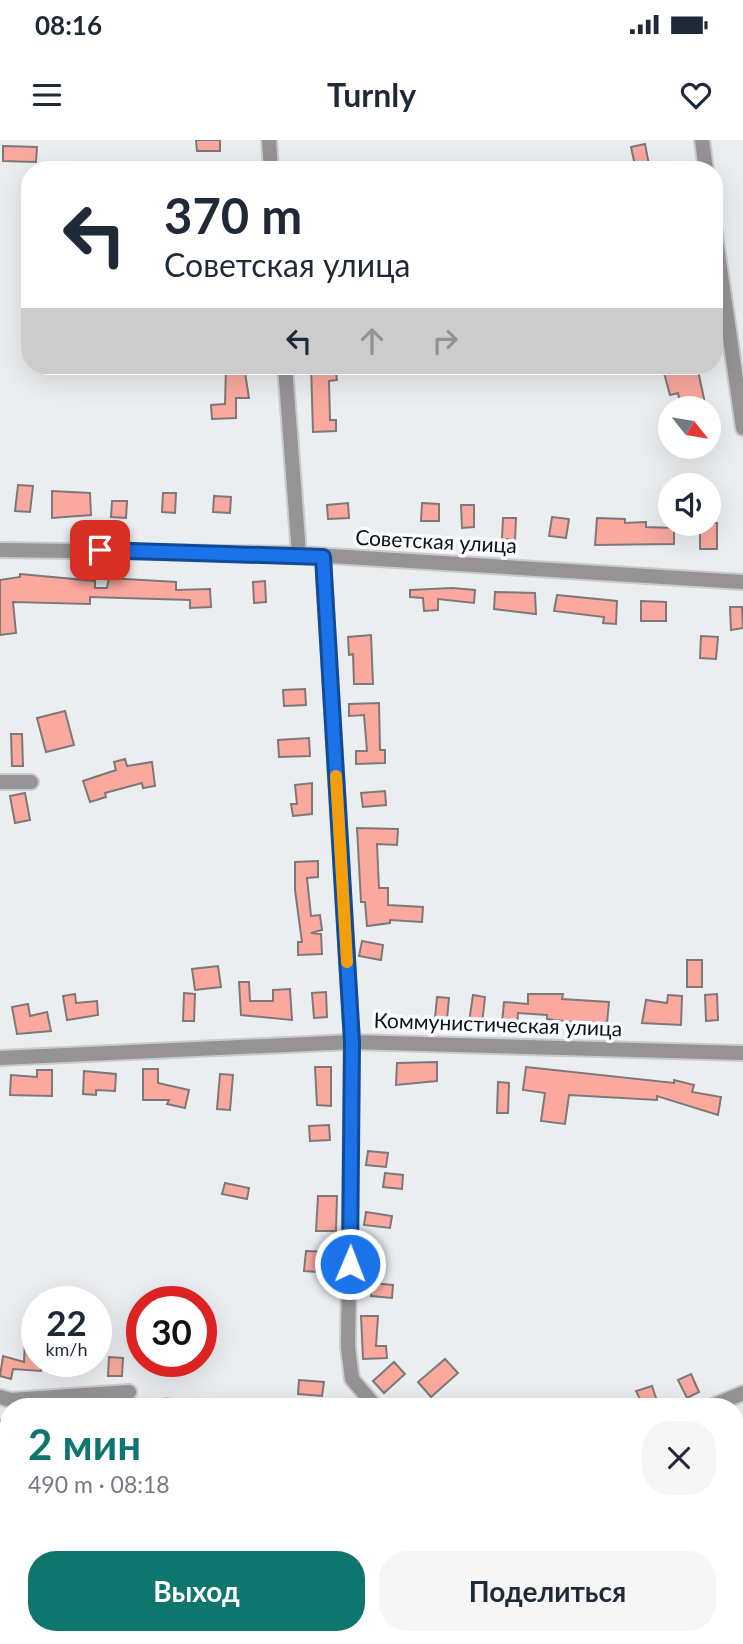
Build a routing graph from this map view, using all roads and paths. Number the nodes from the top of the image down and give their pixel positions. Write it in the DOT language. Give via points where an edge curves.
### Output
graph roads {
  1 [pos="269,140"];
  2 [pos="702,140"];
  3 [pos="270,161"];
  4 [pos="705,161"];
  5 [pos="723,289"];
  6 [pos="286,375"];
  7 [pos="743,428"];
  8 [pos="0,550"];
  9 [pos="299,554"];
  10 [pos="323,557"];
  11 [pos="743,582"];
  12 [pos="0,782"];
  13 [pos="31,782"];
  14 [pos="352,1042"];
  15 [pos="743,1053"];
  16 [pos="0,1058"];
  17 [pos="129,1392"];
  18 [pos="40,1398"];
  19 [pos="368,1398"];
  1 -- 3 [label="street"];
  2 -- 4 [label="street"];
  5 -- 7 [label="street"];
  6 -- 9 [label="street"];
  8 -- 9 [label="street, Советская улица"];
  9 -- 10 [label="street, Советская улица"];
  10 -- 11 [label="street, Советская улица"];
  10 -- 14 [label="street"];
  12 -- 13 [label="street"];
  14 -- 15 [label="street, Коммунистическая улица"];
  14 -- 16 [label="street, Коммунистическая улица"];
  14 -- 19 [label="street" via="348,1347 352,1379"];
  17 -- 18 [label="street"];
}
